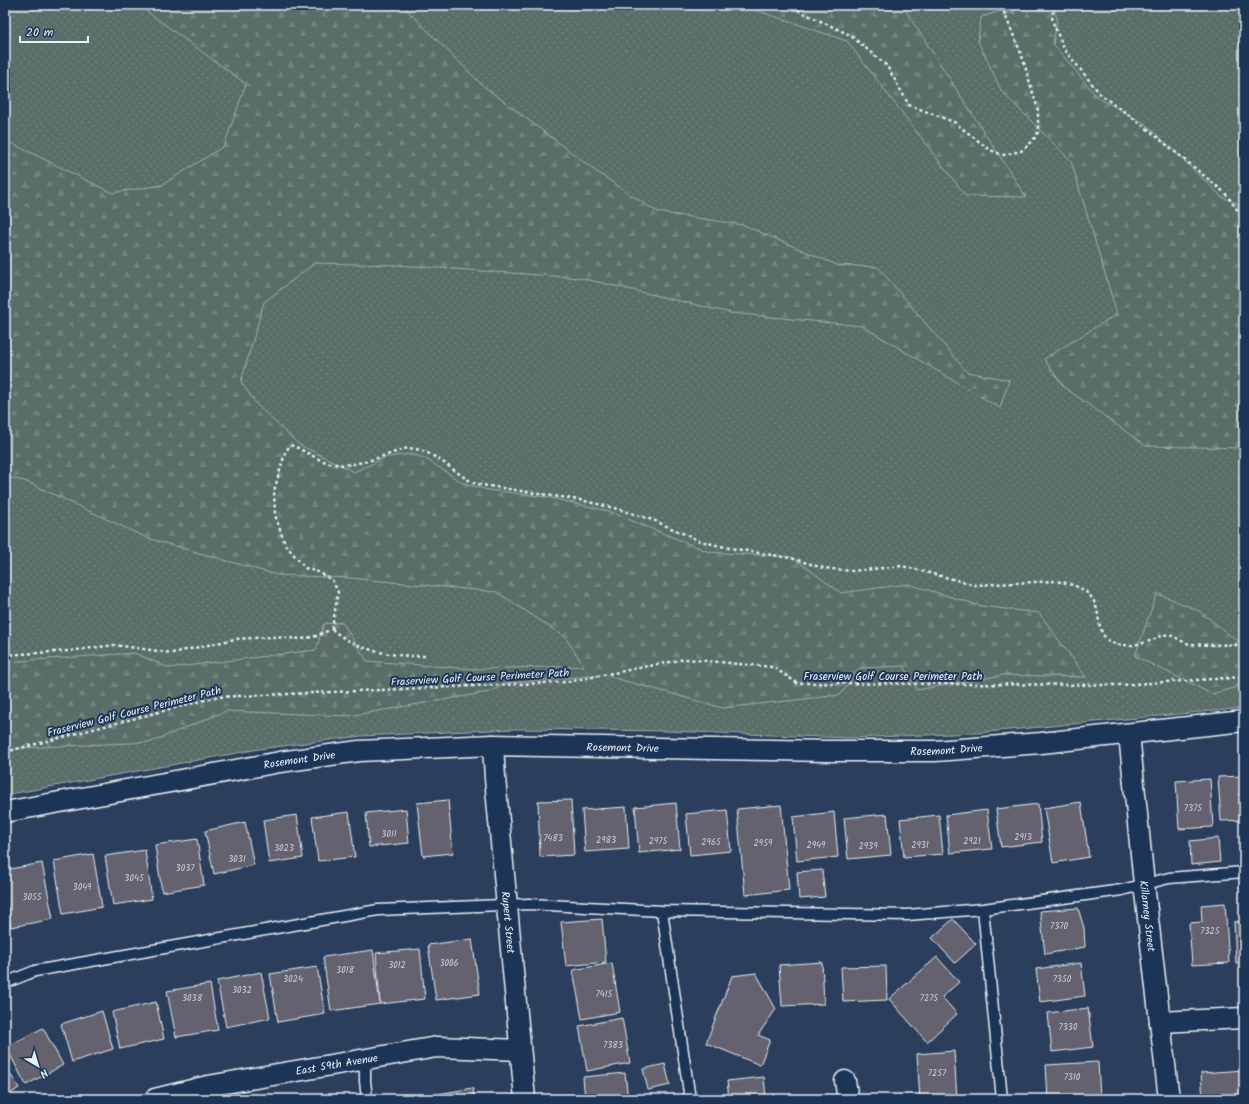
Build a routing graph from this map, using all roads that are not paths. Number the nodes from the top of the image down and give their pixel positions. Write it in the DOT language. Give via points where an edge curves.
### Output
graph roads {
  1 [pos="1244,722"];
  2 [pos="1128,734"];
  3 [pos="493,745"];
  4 [pos="5,812"];
  5 [pos="1244,872"];
  6 [pos="1144,884"];
  7 [pos="506,905"];
  8 [pos="983,908"];
  9 [pos="662,911"];
  10 [pos="5,983"];
  11 [pos="1244,1018"];
  12 [pos="1160,1022"];
  13 [pos="519,1050"];
  14 [pos="365,1059"];
  15 [pos="156,1099"];
  16 [pos="368,1099"];
  17 [pos="525,1099"];
  18 [pos="690,1099"];
  19 [pos="1002,1099"];
  20 [pos="1169,1099"];
  1 -- 2 [label="street, Rosemont Drive"];
  2 -- 3 [label="street, Rosemont Drive" via="935,751"];
  2 -- 6 [label="street, Killarney Street"];
  3 -- 4 [label="street, Rosemont Drive" via="359,751 280,762"];
  3 -- 7 [label="street, Rupert Street"];
  5 -- 6 [label="lane" via="1169,878"];
  6 -- 8 [label="lane" via="1122,890"];
  6 -- 12 [label="street, Killarney Street"];
  7 -- 9 [label="lane"];
  7 -- 10 [label="lane" via="378,910 35,971"];
  7 -- 13 [label="street, Rupert Street"];
  8 -- 9 [label="lane" via="907,915"];
  8 -- 19 [label="lane"];
  9 -- 18 [label="lane"];
  11 -- 12 [label="street"];
  12 -- 20 [label="street, Killarney Street"];
  13 -- 14 [label="street, East 59th Avenue" via="437,1047"];
  13 -- 17 [label="street, Rupert Street"];
  14 -- 15 [label="street, East 59th Avenue" via="208,1086"];
  14 -- 16 [label="lane"];
}
